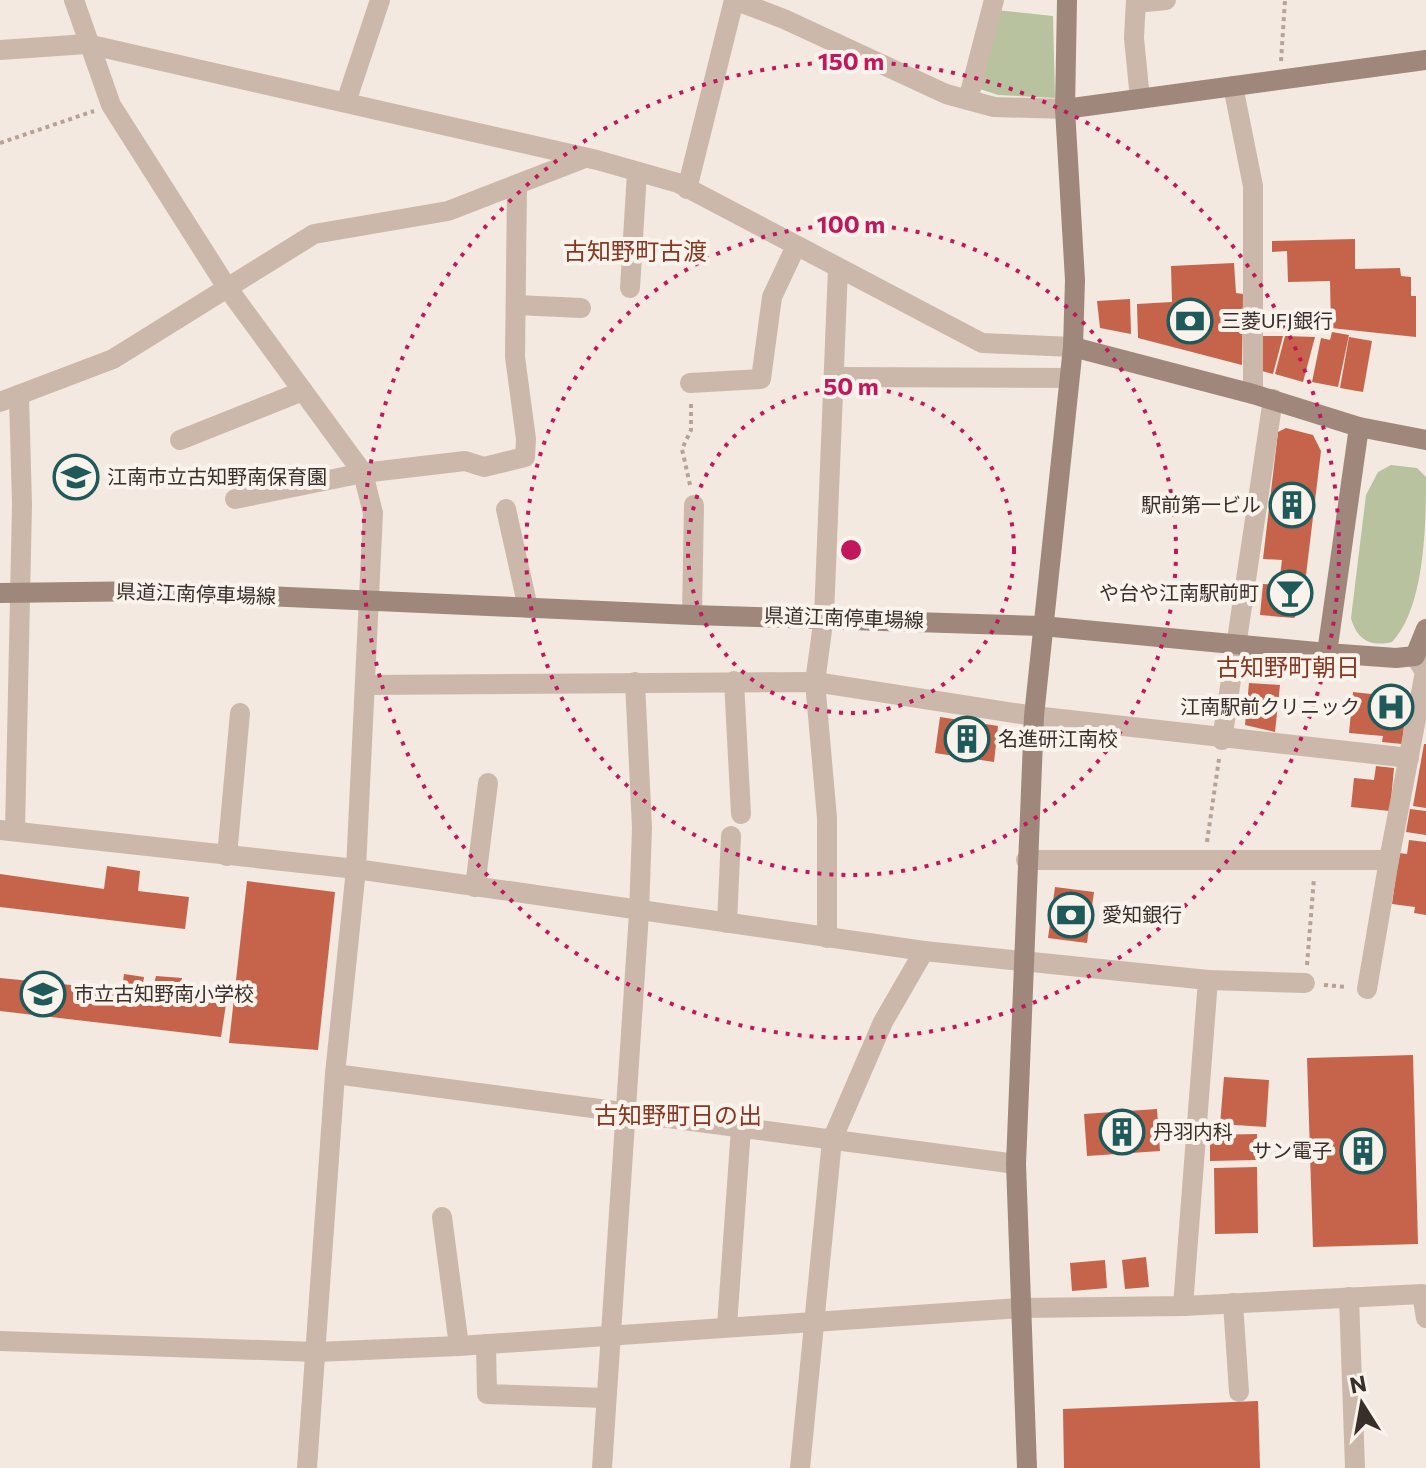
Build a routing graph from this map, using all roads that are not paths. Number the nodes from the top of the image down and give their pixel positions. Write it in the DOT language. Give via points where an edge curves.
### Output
graph roads {
  1 [pos="74,0"];
  2 [pos="380,0"];
  3 [pos="734,0"];
  4 [pos="994,0"];
  5 [pos="1067,0"];
  6 [pos="1166,0"];
  7 [pos="1136,2"];
  8 [pos="787,9"];
  9 [pos="87,44"];
  10 [pos="0,50"];
  11 [pos="1426,60"];
  12 [pos="1233,86"];
  13 [pos="1140,99"];
  14 [pos="968,100"];
  15 [pos="346,102"];
  16 [pos="1065,109"];
  17 [pos="585,158"];
  18 [pos="637,172"];
  19 [pos="517,186"];
  20 [pos="687,189"];
  21 [pos="796,246"];
  22 [pos="838,268"];
  23 [pos="226,286"];
  24 [pos="630,288"];
  25 [pos="517,305"];
  26 [pos="581,308"];
  27 [pos="1073,347"];
  28 [pos="834,377"];
  29 [pos="1069,378"];
  30 [pos="690,383"];
  31 [pos="303,391"];
  32 [pos="1263,397"];
  33 [pos="9,399"];
  34 [pos="1359,427"];
  35 [pos="180,440"];
  36 [pos="1426,440"];
  37 [pos="363,473"];
  38 [pos="235,499"];
  39 [pos="694,505"];
  40 [pos="506,509"];
  41 [pos="9,593"];
  42 [pos="370,601"];
  43 [pos="528,608"];
  44 [pos="692,615"];
  45 [pos="824,616"];
  46 [pos="1042,626"];
  47 [pos="1426,629"];
  48 [pos="1238,644"];
  49 [pos="1327,653"];
  50 [pos="1415,656"];
  51 [pos="734,681"];
  52 [pos="635,682"];
  53 [pos="815,682"];
  54 [pos="366,685"];
  55 [pos="240,713"];
  56 [pos="1034,716"];
  57 [pos="1222,740"];
  58 [pos="1409,758"];
  59 [pos="488,783"];
  60 [pos="741,814"];
  61 [pos="8,830"];
  62 [pos="731,836"];
  63 [pos="227,856"];
  64 [pos="1026,860"];
  65 [pos="1389,860"];
  66 [pos="356,869"];
  67 [pos="475,887"];
  68 [pos="639,913"];
  69 [pos="727,923"];
  70 [pos="827,938"];
  71 [pos="924,951"];
  72 [pos="1023,963"];
  73 [pos="1208,980"];
  74 [pos="1305,983"];
  75 [pos="1367,989"];
  76 [pos="335,1074"];
  77 [pos="623,1113"];
  78 [pos="741,1128"];
  79 [pos="832,1140"];
  80 [pos="1016,1164"];
  81 [pos="442,1217"];
  82 [pos="1349,1297"];
  83 [pos="1233,1303"];
  84 [pos="1183,1306"];
  85 [pos="1020,1308"];
  86 [pos="1426,1318"];
  87 [pos="814,1319"];
  88 [pos="727,1326"];
  89 [pos="610,1335"];
  90 [pos="0,1341"];
  91 [pos="486,1344"];
  92 [pos="459,1346"];
  93 [pos="316,1352"];
  94 [pos="1239,1392"];
  95 [pos="606,1398"];
  96 [pos="307,1468"];
  97 [pos="602,1468"];
  98 [pos="800,1468"];
  99 [pos="1027,1468"];
  100 [pos="1355,1468"];
  1 -- 9 [label="street"];
  2 -- 15 [label="street"];
  3 -- 8 [label="street"];
  3 -- 20 [label="street"];
  4 -- 14 [label="street"];
  5 -- 16 [label="street"];
  6 -- 7 [label="street"];
  7 -- 13 [label="street"];
  8 -- 14 [label="street" via="946,94"];
  9 -- 10 [label="street"];
  9 -- 15 [label="street"];
  9 -- 23 [label="street" via="111,105"];
  11 -- 12 [label="street"];
  12 -- 13 [label="street"];
  12 -- 32 [label="street" via="1253,186"];
  13 -- 16 [label="street"];
  14 -- 16 [label="street" via="994,107"];
  15 -- 17 [label="street"];
  16 -- 27 [label="street" via="1075,280"];
  17 -- 18 [label="street"];
  17 -- 19 [label="street"];
  18 -- 20 [label="street"];
  18 -- 24 [label="street"];
  19 -- 23 [label="street" via="448,211 314,234"];
  19 -- 25 [label="street"];
  20 -- 21 [label="street"];
  21 -- 22 [label="street"];
  21 -- 30 [label="street" via="772,297 761,379"];
  22 -- 27 [label="street" via="982,343"];
  22 -- 28 [label="street"];
  23 -- 31 [label="street"];
  23 -- 33 [label="street" via="113,359"];
  25 -- 26 [label="street"];
  25 -- 37 [label="street" via="515,357 525,457 484,467 465,461"];
  27 -- 29 [label="street"];
  27 -- 32 [label="street"];
  28 -- 29 [label="street"];
  28 -- 45 [label="street"];
  29 -- 46 [label="street"];
  31 -- 35 [label="street"];
  31 -- 37 [label="street"];
  32 -- 34 [label="street"];
  32 -- 48 [label="street"];
  33 -- 41 [label="street" via="22,505"];
  34 -- 36 [label="street"];
  34 -- 49 [label="street"];
  37 -- 38 [label="street"];
  37 -- 42 [label="street" via="373,513"];
  39 -- 44 [label="street"];
  40 -- 43 [label="street"];
  41 -- 42 [label="street, 県道江南停車場線" via="155,591"];
  41 -- 61 [label="street"];
  42 -- 43 [label="street, 県道江南停車場線"];
  42 -- 54 [label="street"];
  43 -- 44 [label="street, 県道江南停車場線"];
  44 -- 45 [label="street, 県道江南停車場線"];
  45 -- 46 [label="street, 県道江南停車場線"];
  45 -- 53 [label="street"];
  46 -- 48 [label="street, 県道江南停車場線"];
  46 -- 56 [label="street"];
  47 -- 50 [label="street"];
  48 -- 49 [label="street, 県道江南停車場線"];
  48 -- 57 [label="street"];
  49 -- 50 [label="street, 県道江南停車場線"];
  50 -- 58 [label="street" via="1425,672"];
  51 -- 52 [label="street"];
  51 -- 53 [label="street"];
  51 -- 60 [label="street"];
  52 -- 54 [label="street"];
  52 -- 68 [label="street" via="642,828"];
  53 -- 56 [label="street"];
  53 -- 70 [label="street" via="827,818"];
  54 -- 66 [label="street"];
  55 -- 63 [label="street"];
  56 -- 57 [label="street"];
  56 -- 64 [label="street"];
  57 -- 58 [label="street"];
  58 -- 65 [label="street"];
  59 -- 67 [label="street"];
  61 -- 63 [label="street"];
  62 -- 69 [label="street"];
  63 -- 66 [label="street"];
  64 -- 65 [label="street"];
  64 -- 72 [label="street"];
  65 -- 75 [label="street"];
  66 -- 67 [label="street"];
  66 -- 76 [label="street"];
  67 -- 68 [label="street"];
  68 -- 69 [label="street"];
  68 -- 77 [label="street"];
  69 -- 70 [label="street"];
  70 -- 71 [label="street"];
  71 -- 72 [label="street"];
  71 -- 79 [label="street" via="883,1022"];
  72 -- 73 [label="street"];
  72 -- 80 [label="street"];
  73 -- 74 [label="street"];
  73 -- 84 [label="street"];
  76 -- 77 [label="street"];
  76 -- 93 [label="street"];
  77 -- 78 [label="street"];
  77 -- 89 [label="street"];
  78 -- 79 [label="street"];
  78 -- 88 [label="street"];
  79 -- 80 [label="street"];
  79 -- 87 [label="street"];
  80 -- 85 [label="street"];
  81 -- 92 [label="street"];
  82 -- 83 [label="street"];
  82 -- 86 [label="street" via="1422,1294"];
  82 -- 100 [label="street"];
  83 -- 84 [label="street"];
  83 -- 94 [label="street"];
  84 -- 85 [label="street"];
  85 -- 87 [label="street"];
  85 -- 99 [label="street"];
  87 -- 88 [label="street"];
  87 -- 98 [label="street"];
  88 -- 89 [label="street"];
  89 -- 91 [label="street"];
  89 -- 95 [label="street"];
  90 -- 93 [label="street"];
  91 -- 92 [label="street"];
  91 -- 95 [label="street" via="487,1394"];
  92 -- 93 [label="street"];
  93 -- 96 [label="street"];
  95 -- 97 [label="street"];
}
